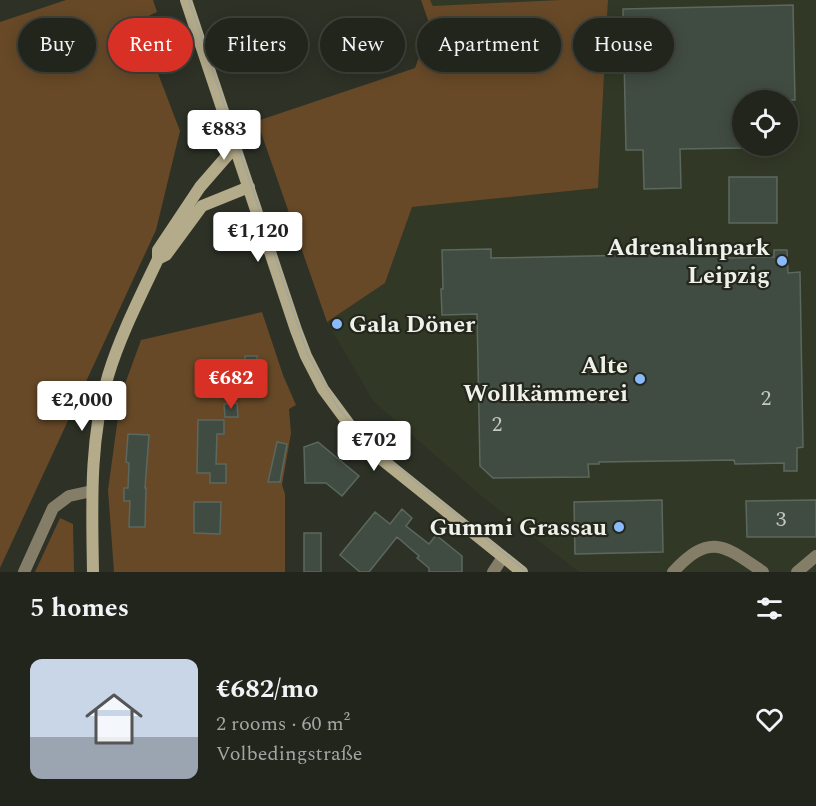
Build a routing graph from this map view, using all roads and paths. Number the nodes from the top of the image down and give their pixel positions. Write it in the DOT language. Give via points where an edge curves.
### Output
graph roads {
  1 [pos="186,0"];
  2 [pos="233,141"];
  3 [pos="249,187"];
  4 [pos="158,259"];
  5 [pos="92,491"];
  6 [pos="816,556"];
  7 [pos="503,557"];
  8 [pos="24,572"];
  9 [pos="93,572"];
  10 [pos="493,572"];
  11 [pos="522,572"];
  12 [pos="673,572"];
  13 [pos="763,572"];
  14 [pos="797,572"];
  1 -- 2 [label="main road"];
  2 -- 3 [label="main road"];
  2 -- 4 [label="main road" via="233,149 169,231 158,250"];
  3 -- 4 [label="main road" via="202,206 166,255"];
  3 -- 7 [label="main road" via="306,356 334,407 380,458"];
  4 -- 5 [label="main road" via="108,377 96,439"];
  5 -- 8 [label="street" via="69,496 53,508"];
  5 -- 9 [label="main road"];
  6 -- 14 [label="street"];
  7 -- 10 [label="street"];
  7 -- 11 [label="main road"];
  12 -- 13 [label="street" via="688,556 707,547 722,547"];
}
